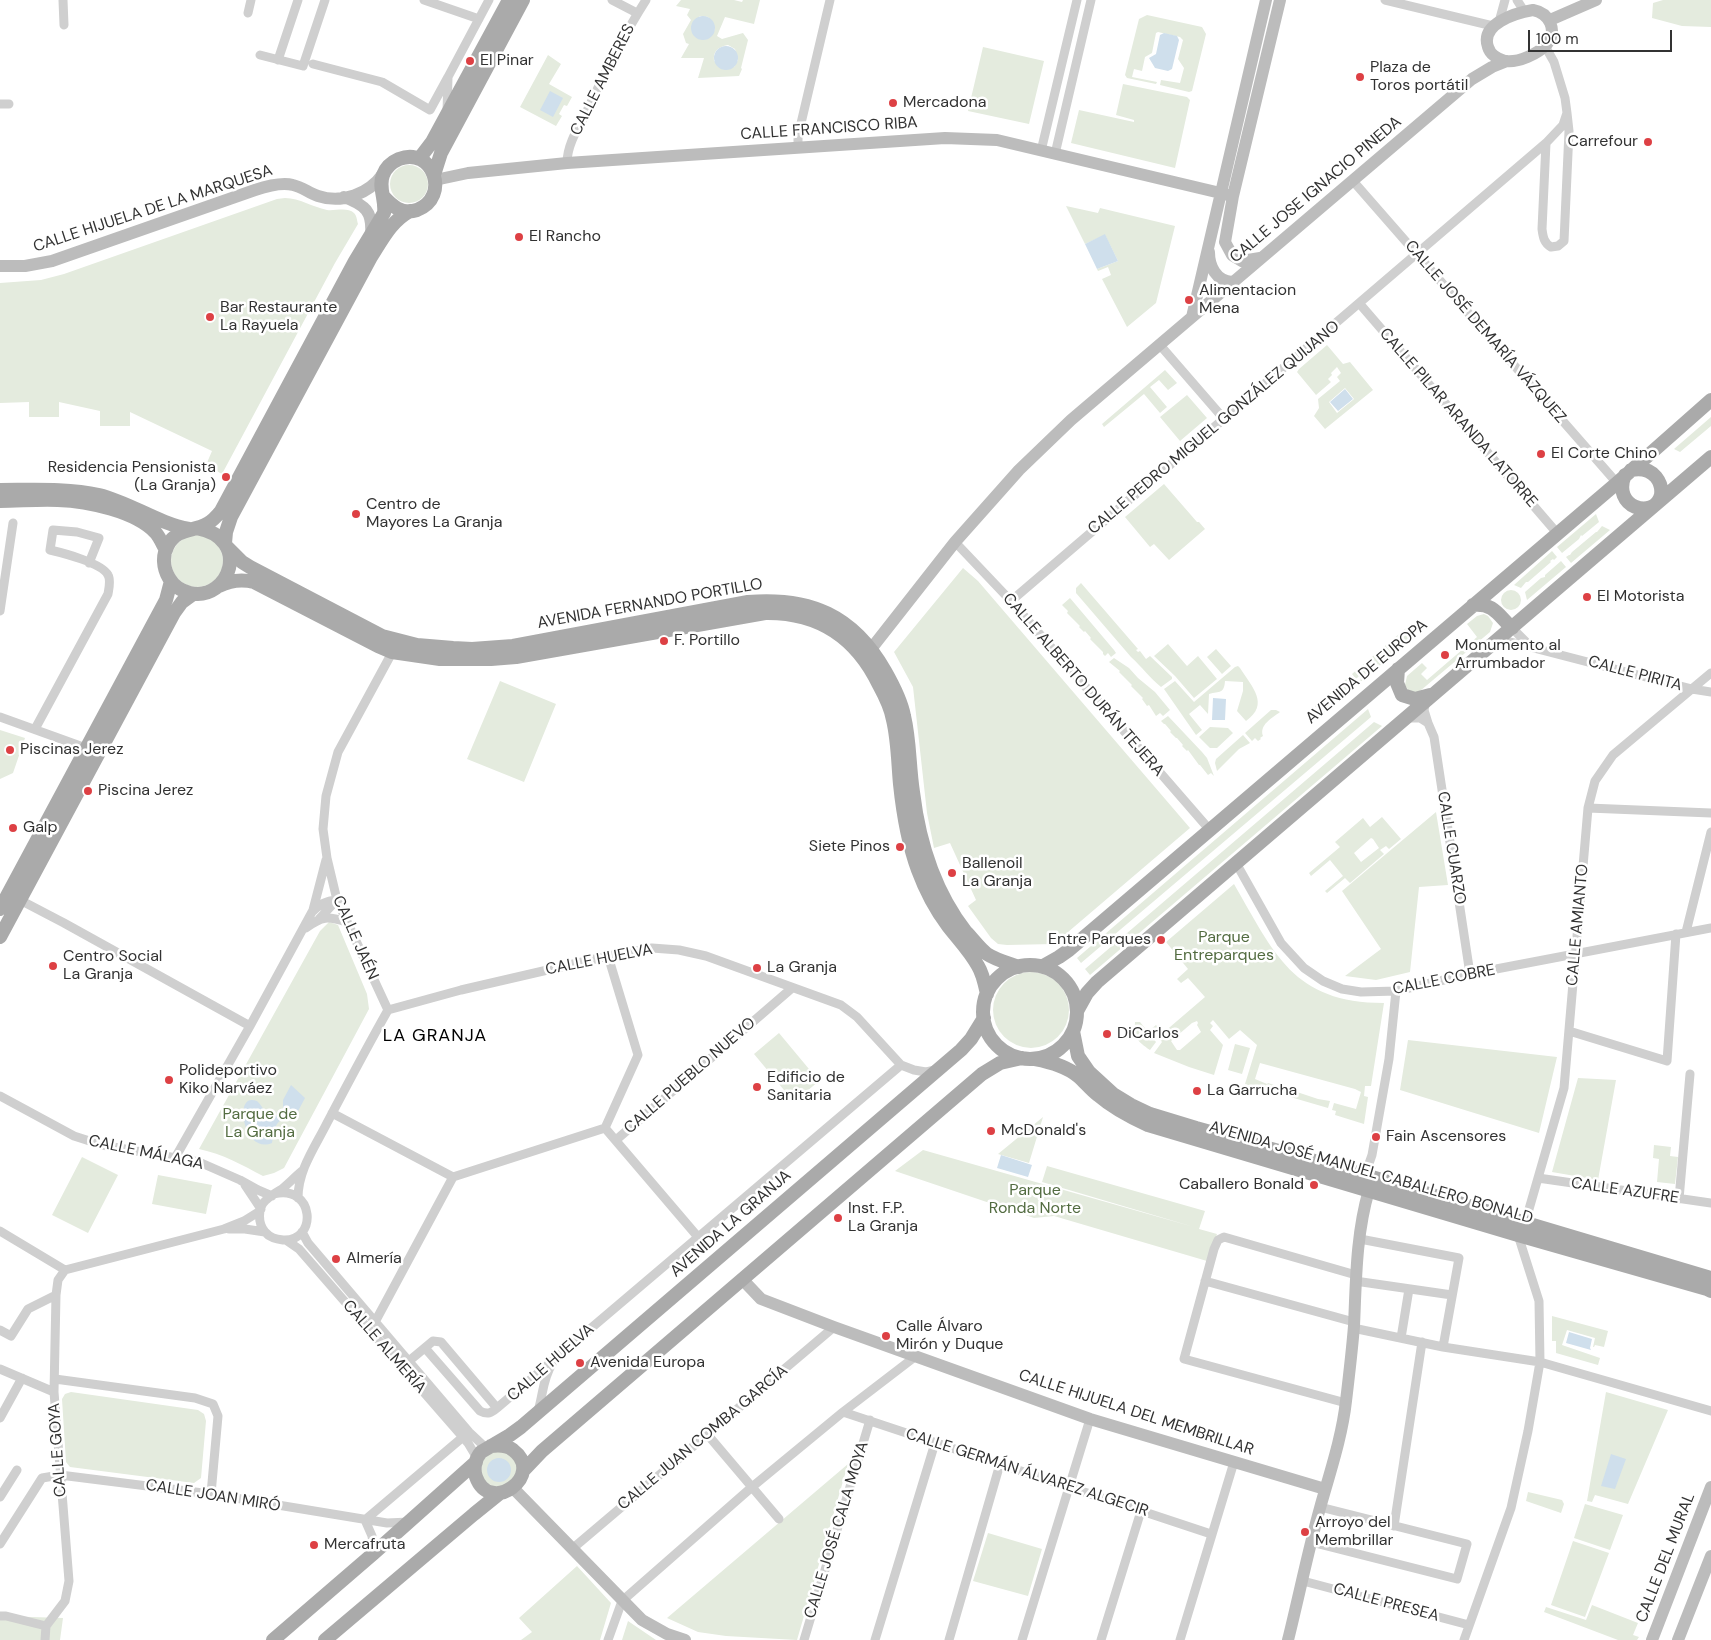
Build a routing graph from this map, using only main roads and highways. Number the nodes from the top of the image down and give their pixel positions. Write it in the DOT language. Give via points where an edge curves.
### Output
graph roads {
  1 [pos="509,0"];
  2 [pos="523,0"];
  3 [pos="419,159"];
  4 [pos="434,178"];
  5 [pos="383,196"];
  6 [pos="410,211"];
  7 [pos="1711,400"];
  8 [pos="1711,457"];
  9 [pos="1624,476"];
  10 [pos="0,490"];
  11 [pos="0,501"];
  12 [pos="1655,505"];
  13 [pos="193,528"];
  14 [pos="226,545"];
  15 [pos="166,550"];
  16 [pos="171,581"];
  17 [pos="219,586"];
  18 [pos="193,594"];
  19 [pos="1472,605"];
  20 [pos="1507,629"];
  21 [pos="396,646"];
  22 [pos="1398,669"];
  23 [pos="1430,697"];
  24 [pos="0,909"];
  25 [pos="0,937"];
  26 [pos="1043,966"];
  27 [pos="1019,967"];
  28 [pos="987,994"];
  29 [pos="1077,1011"];
  30 [pos="984,1018"];
  31 [pos="1073,1031"];
  32 [pos="1029,1059"];
  33 [pos="1711,1278"];
  34 [pos="1711,1291"];
  35 [pos="483,1453"];
  36 [pos="523,1472"];
  37 [pos="506,1491"];
  38 [pos="273,1640"];
  39 [pos="325,1640"];
  1 -- 3 [label="main road" via="432,142"];
  2 -- 4 [label="main road" via="441,153"];
  3 -- 4 [label="main road" via="427,164"];
  3 -- 5 [label="main road" via="404,157 389,165 381,181"];
  4 -- 6 [label="main road" via="435,191 426,204"];
  5 -- 6 [label="main road" via="398,209"];
  5 -- 13 [label="main road" via="384,213 221,511 208,524"];
  6 -- 14 [label="main road" via="393,223 371,257 231,518"];
  7 -- 9 [label="main road, AVENIDA DE EUROPA"];
  8 -- 12 [label="main road"];
  9 -- 12 [label="main road" via="1622,495 1626,501 1636,508"];
  9 -- 12 [label="main road" via="1644,469 1651,472 1659,481 1661,494"];
  9 -- 19 [label="main road, AVENIDA DE EUROPA"];
  10 -- 13 [label="main road" via="99,495 173,526"];
  11 -- 15 [label="main road" via="59,500 116,511 140,521 156,534"];
  12 -- 20 [label="main road"];
  13 -- 14 [label="main road" via="210,530"];
  13 -- 15 [label="main road" via="176,535"];
  14 -- 17 [label="main road" via="230,556 228,571"];
  14 -- 21 [label="main road, AVENIDA FERNANDO PORTILLO" via="242,562"];
  15 -- 16 [label="main road" via="164,563"];
  16 -- 18 [label="main road"];
  16 -- 24 [label="main road" via="166,600"];
  17 -- 18 [label="main road"];
  17 -- 21 [label="main road, AVENIDA FERNANDO PORTILLO" via="244,579 254,582 355,636"];
  18 -- 25 [label="main road" via="174,613"];
  19 -- 20 [label="main road" via="1492,607"];
  19 -- 22 [label="main road, AVENIDA DE EUROPA"];
  20 -- 23 [label="main road"];
  21 -- 27 [label="main road, AVENIDA FERNANDO PORTILLO" via="513,646 748,602 800,604 831,616 852,629 871,649 900,701 919,831 935,880 953,913 977,945 989,955"];
  21 -- 28 [label="main road, AVENIDA FERNANDO PORTILLO" via="440,659 491,660 765,612 791,614 830,628 855,648 873,673 889,705 905,818 918,870 947,925 978,966"];
  22 -- 23 [label="main road" via="1397,683 1402,695 1415,699"];
  22 -- 26 [label="main road, AVENIDA DE EUROPA" via="1069,950"];
  23 -- 29 [label="main road" via="1097,982"];
  26 -- 27 [label="main road, AVENIDA DE EUROPA"];
  26 -- 29 [label="main road" via="1068,984"];
  27 -- 28 [label="main road, AVENIDA DE EUROPA" via="999,977"];
  28 -- 30 [label="main road"];
  29 -- 31 [label="main road"];
  30 -- 32 [label="main road" via="986,1030 1001,1049"];
  30 -- 35 [label="main road, AVENIDA LA GRANJA" via="962,1050 538,1413"];
  31 -- 32 [label="main road" via="1058,1050"];
  31 -- 33 [label="main road, AVENIDA JOSÉ MANUEL CABALLERO BONALD" via="1078,1056 1089,1072 1113,1094 1150,1114"];
  32 -- 34 [label="main road, AVENIDA JOSÉ MANUEL CABALLERO BONALD" via="1054,1062 1077,1075 1107,1102 1148,1125"];
  32 -- 36 [label="main road" via="1000,1063 982,1074 542,1451"];
  35 -- 36 [label="main road" via="504,1446 514,1450 521,1458"];
  35 -- 37 [label="main road" via="475,1473 481,1486 487,1490"];
  35 -- 38 [label="main road, AVENIDA LA GRANJA" via="410,1522"];
  36 -- 37 [label="main road" via="518,1484"];
  37 -- 39 [label="main road" via="466,1520"];
}
